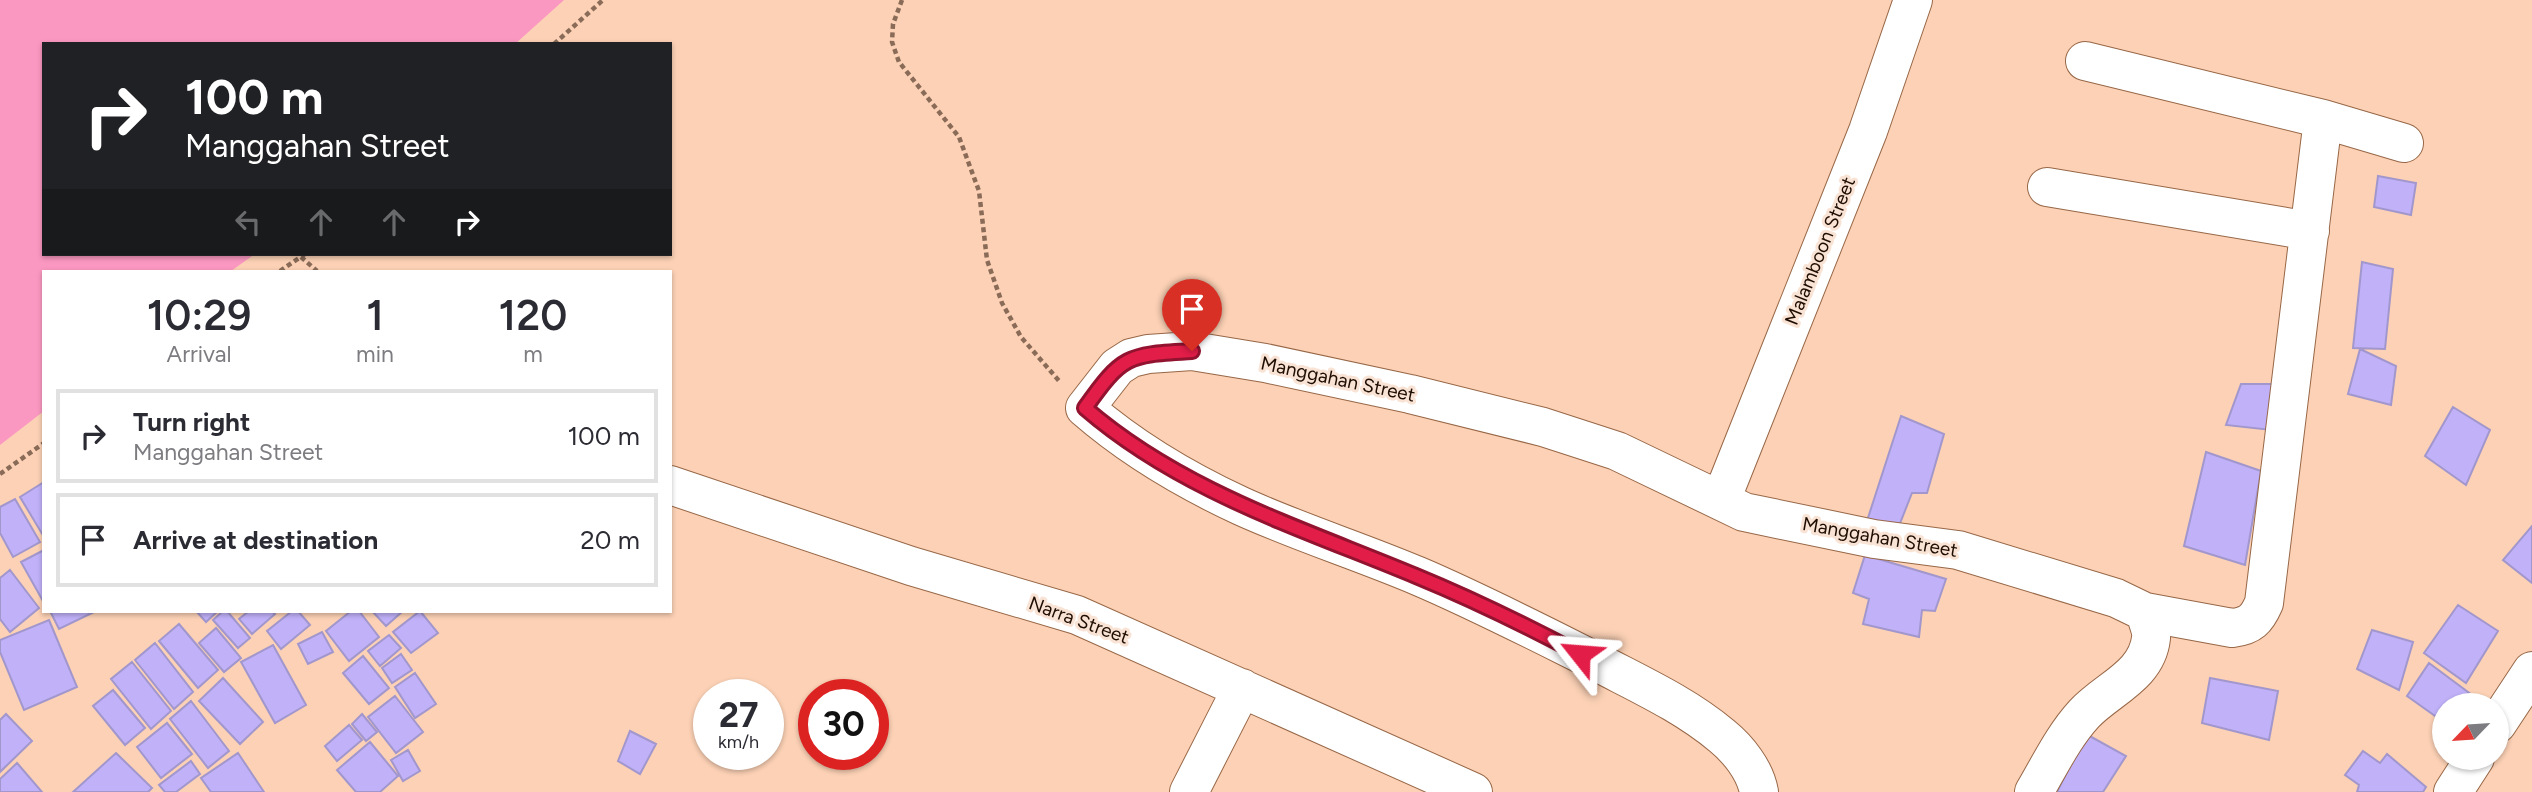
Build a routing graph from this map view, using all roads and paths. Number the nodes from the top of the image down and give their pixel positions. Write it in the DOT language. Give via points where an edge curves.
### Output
graph roads {
  1 [pos="603,0"];
  2 [pos="902,0"];
  3 [pos="1913,0"];
  4 [pos="556,42"];
  5 [pos="2085,61"];
  6 [pos="2323,119"];
  7 [pos="2404,143"];
  8 [pos="2047,187"];
  9 [pos="2309,231"];
  10 [pos="302,256"];
  11 [pos="304,256"];
  12 [pos="281,270"];
  13 [pos="316,270"];
  14 [pos="1085,408"];
  15 [pos="42,444"];
  16 [pos="0,474"];
  17 [pos="672,486"];
  18 [pos="1721,500"];
  19 [pos="2145,612"];
  20 [pos="2532,671"];
  21 [pos="1242,688"];
  22 [pos="2510,704"];
  23 [pos="2467,770"];
  24 [pos="1405,779"];
  25 [pos="1189,792"];
  26 [pos="1473,792"];
  27 [pos="1759,792"];
  28 [pos="2034,792"];
  29 [pos="2453,792"];
  1 -- 4 [label="path"];
  2 -- 14 [label="path" via="892,42 899,62 959,136 971,164 987,260 1002,303 1021,337"];
  3 -- 18 [label="street, Malamboon Street" via="1868,131"];
  5 -- 6 [label="street"];
  6 -- 7 [label="street"];
  6 -- 9 [label="street"];
  8 -- 9 [label="street"];
  9 -- 19 [label="street, Manggahan Street" via="2264,603 2258,617 2232,628"];
  10 -- 12 [label="path"];
  11 -- 13 [label="path"];
  14 -- 18 [label="street, Manggahan Street" via="1106,378 1130,358 1192,351 1317,374 1543,427 1617,451"];
  14 -- 27 [label="street" via="1130,444 1209,490 1430,582 1673,702 1737,750"];
  15 -- 16 [label="path"];
  17 -- 21 [label="street, Narra Street" via="911,566 1077,615"];
  18 -- 19 [label="street, Manggahan Street" via="1744,512 1874,539 1958,550 2116,598"];
  19 -- 28 [label="street" via="2152,637 2146,656 2127,681 2086,712 2067,734"];
  20 -- 22 [label="street"];
  21 -- 24 [label="street, Narra Street"];
  21 -- 25 [label="street"];
  23 -- 29 [label="street"];
  24 -- 26 [label="street, Narra Street"];
}
